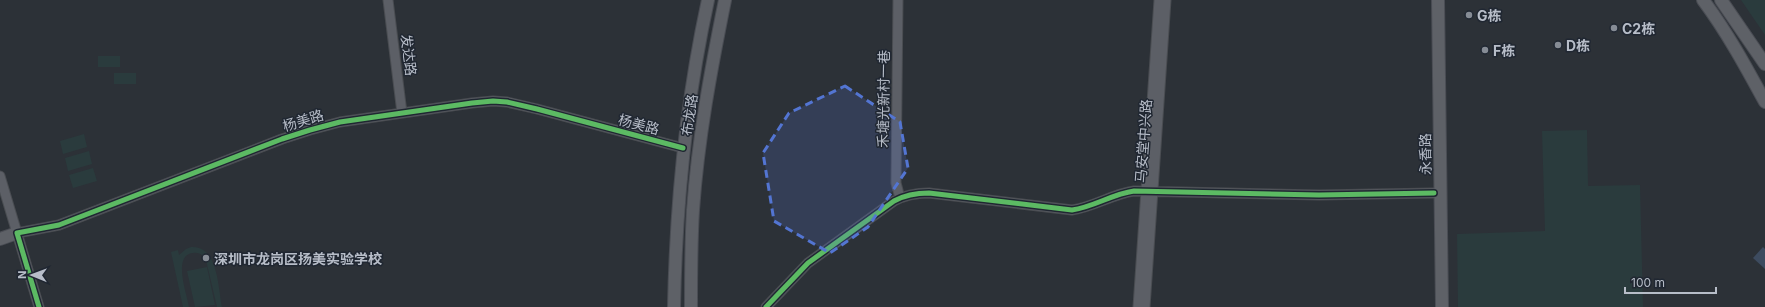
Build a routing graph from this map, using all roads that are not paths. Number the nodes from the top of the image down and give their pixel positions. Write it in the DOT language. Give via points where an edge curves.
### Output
graph roads {
  1 [pos="388,0"];
  2 [pos="708,0"];
  3 [pos="724,0"];
  4 [pos="898,0"];
  5 [pos="1159,0"];
  6 [pos="1166,0"];
  7 [pos="1432,0"];
  8 [pos="1438,0"];
  9 [pos="1703,0"];
  10 [pos="1720,0"];
  11 [pos="1741,57"];
  12 [pos="1764,59"];
  13 [pos="1765,95"];
  14 [pos="1765,102"];
  15 [pos="402,113"];
  16 [pos="683,148"];
  17 [pos="0,176"];
  18 [pos="1149,191"];
  19 [pos="1434,194"];
  20 [pos="900,198"];
  21 [pos="0,233"];
  22 [pos="17,233"];
  23 [pos="0,239"];
  24 [pos="39,307"];
  25 [pos="674,307"];
  26 [pos="691,307"];
  27 [pos="766,307"];
  28 [pos="1138,307"];
  29 [pos="1145,307"];
  30 [pos="1435,307"];
  31 [pos="1442,307"];
  1 -- 15 [label="street, 发达路"];
  2 -- 16 [label="main road, 布龙路"];
  3 -- 26 [label="main road, 布龙路" via="699,153 693,210"];
  4 -- 20 [label="street, 禾塘光新村一巷" via="896,183"];
  5 -- 18 [label="street, 马安堂中兴路"];
  6 -- 18 [label="street, 马安堂中兴路"];
  7 -- 19 [label="main road, 永香路"];
  8 -- 31 [label="main road, 永香路"];
  9 -- 11 [label="main road"];
  10 -- 12 [label="main road"];
  11 -- 13 [label="main road"];
  11 -- 14 [label="main road"];
  15 -- 16 [label="street, 杨美路" via="472,103 507,102"];
  15 -- 22 [label="street, 杨美路" via="340,122 310,130 60,225"];
  16 -- 25 [label="main road, 布龙路"];
  17 -- 22 [label="street"];
  18 -- 19 [label="street" via="1320,195"];
  18 -- 20 [label="street" via="1124,192 1083,209 1072,210 929,193"];
  18 -- 28 [label="street, 马安堂中兴路"];
  18 -- 29 [label="street, 马安堂中兴路"];
  19 -- 30 [label="main road, 永香路"];
  20 -- 27 [label="street" via="808,263"];
  21 -- 22 [label="main road"];
  22 -- 23 [label="main road"];
  22 -- 24 [label="street"];
}
